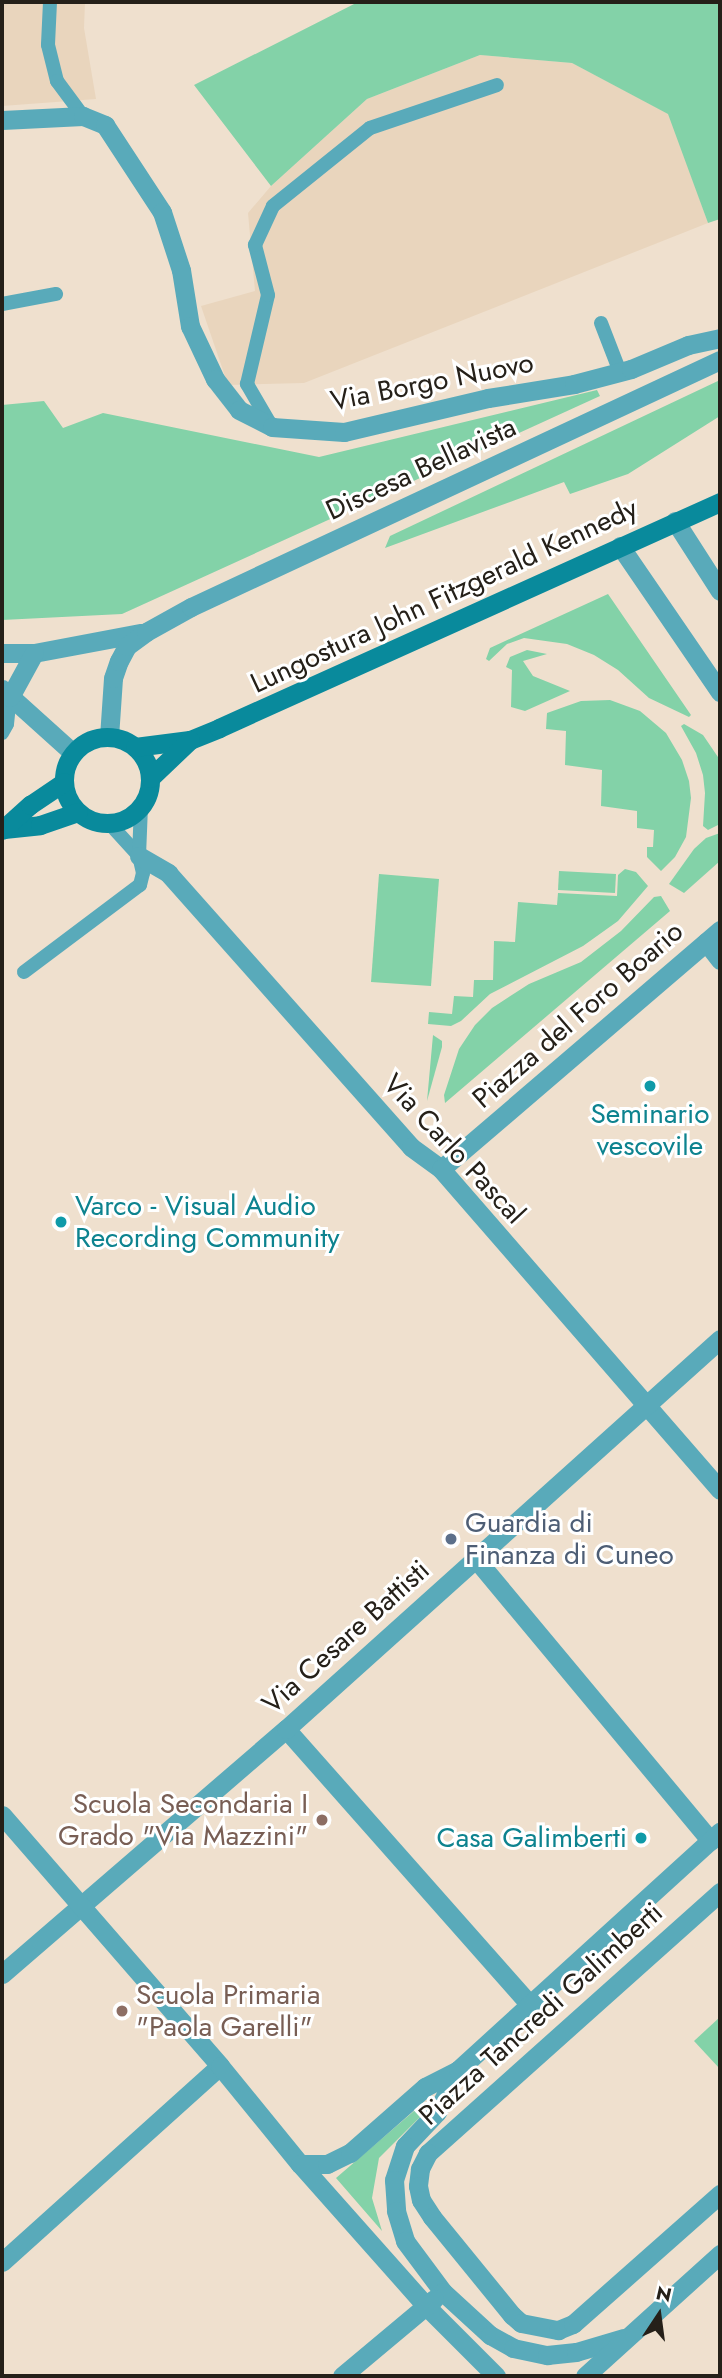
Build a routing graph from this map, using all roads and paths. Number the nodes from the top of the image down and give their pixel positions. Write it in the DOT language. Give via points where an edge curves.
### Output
graph roads {
  1 [pos="50,2"];
  2 [pos="497,85"];
  3 [pos="83,117"];
  4 [pos="2,120"];
  5 [pos="56,294"];
  6 [pos="2,304"];
  7 [pos="601,323"];
  8 [pos="720,338"];
  9 [pos="720,360"];
  10 [pos="620,372"];
  11 [pos="272,427"];
  12 [pos="720,502"];
  13 [pos="675,521"];
  14 [pos="620,547"];
  15 [pos="720,591"];
  16 [pos="146,632"];
  17 [pos="2,653"];
  18 [pos="34,653"];
  19 [pos="720,692"];
  20 [pos="6,693"];
  21 [pos="2,733"];
  22 [pos="109,737"];
  23 [pos="190,740"];
  24 [pos="135,747"];
  25 [pos="73,753"];
  26 [pos="150,778"];
  27 [pos="64,782"];
  28 [pos="141,807"];
  29 [pos="78,812"];
  30 [pos="109,823"];
  31 [pos="3,830"];
  32 [pos="139,856"];
  33 [pos="713,936"];
  34 [pos="720,960"];
  35 [pos="24,972"];
  36 [pos="441,1169"];
  37 [pos="720,1339"];
  38 [pos="646,1407"];
  39 [pos="720,1490"];
  40 [pos="475,1558"];
  41 [pos="286,1729"];
  42 [pos="2,1815"];
  43 [pos="716,1837"];
  44 [pos="720,1892"];
  45 [pos="81,1906"];
  46 [pos="2,1974"];
  47 [pos="528,2003"];
  48 [pos="220,2066"];
  49 [pos="458,2070"];
  50 [pos="300,2164"];
  51 [pos="720,2194"];
  52 [pos="720,2254"];
  53 [pos="2,2262"];
  54 [pos="443,2292"];
  55 [pos="426,2306"];
  56 [pos="624,2338"];
  57 [pos="342,2376"];
  58 [pos="496,2376"];
  59 [pos="585,2376"];
  1 -- 3 [label="lane" via="48,45 57,81"];
  2 -- 11 [label="lane" via="369,128 273,206 255,245 268,295 247,384"];
  3 -- 4 [label="street"];
  3 -- 11 [label="street, Via Borgo Nuovo" via="105,125 163,212 181,270 190,326 215,379 239,410"];
  5 -- 6 [label="lane"];
  7 -- 10 [label="lane"];
  8 -- 10 [label="street, Via Borgo Nuovo" via="688,345"];
  9 -- 16 [label="street, Discesa Bellavista"];
  10 -- 11 [label="street, Via Borgo Nuovo" via="345,432"];
  12 -- 13 [label="main road, Lungostura John Fitzgerald Kennedy"];
  13 -- 14 [label="main road, Lungostura John Fitzgerald Kennedy"];
  13 -- 15 [label="street"];
  14 -- 19 [label="street"];
  14 -- 23 [label="main road, Lungostura John Fitzgerald Kennedy"];
  16 -- 18 [label="street, Discesa Bellavista"];
  16 -- 22 [label="street, Discesa Bellavista" via="127,646 113,678"];
  17 -- 18 [label="street, Discesa Bellavista"];
  18 -- 20 [label="street"];
  20 -- 21 [label="lane" via="7,724"];
  20 -- 25 [label="street"];
  22 -- 24 [label="main road"];
  22 -- 25 [label="main road" via="89,741"];
  23 -- 24 [label="main road, Lungostura John Fitzgerald Kennedy"];
  23 -- 26 [label="main road, Lungostura John Fitzgerald Kennedy"];
  24 -- 26 [label="main road"];
  25 -- 27 [label="main road"];
  26 -- 28 [label="main road"];
  27 -- 29 [label="main road"];
  27 -- 31 [label="main road"];
  28 -- 30 [label="main road"];
  28 -- 32 [label="lane"];
  29 -- 30 [label="main road" via="87,819"];
  29 -- 31 [label="main road" via="40,825"];
  30 -- 32 [label="lane"];
  32 -- 35 [label="lane" via="140,885"];
  32 -- 36 [label="street, Via Carlo Pascal" via="168,873 407,1143"];
  33 -- 34 [label="street"];
  33 -- 36 [label="street, Piazza del Foro Boario"];
  36 -- 38 [label="street, Via Carlo Pascal"];
  37 -- 38 [label="street, Via Cesare Battisti"];
  38 -- 39 [label="street, Via Carlo Pascal"];
  38 -- 40 [label="street, Via Cesare Battisti"];
  40 -- 41 [label="street, Via Cesare Battisti"];
  40 -- 43 [label="street"];
  41 -- 45 [label="street, Via Cesare Battisti"];
  41 -- 47 [label="street"];
  42 -- 45 [label="street"];
  43 -- 47 [label="street, Piazza Tancredi Galimberti"];
  44 -- 51 [label="street, Piazza Tancredi Galimberti" via="428,2153 418,2186 432,2217 512,2315 521,2323 550,2329 573,2324"];
  45 -- 46 [label="street, Via Cesare Battisti"];
  45 -- 48 [label="street"];
  47 -- 49 [label="street, Piazza Tancredi Galimberti"];
  48 -- 50 [label="street"];
  48 -- 53 [label="street"];
  49 -- 50 [label="street, Piazza Tancredi Galimberti" via="425,2087 350,2154 327,2164"];
  49 -- 54 [label="street, Piazza Tancredi Galimberti" via="437,2112 405,2146 394,2180 405,2242"];
  50 -- 55 [label="street"];
  52 -- 56 [label="street, Piazza Tancredi Galimberti"];
  54 -- 55 [label="street"];
  54 -- 56 [label="street, Piazza Tancredi Galimberti" via="490,2335 513,2348 547,2355"];
  55 -- 57 [label="street"];
  55 -- 58 [label="street"];
  56 -- 59 [label="street, Piazza Tancredi Galimberti"];
}
